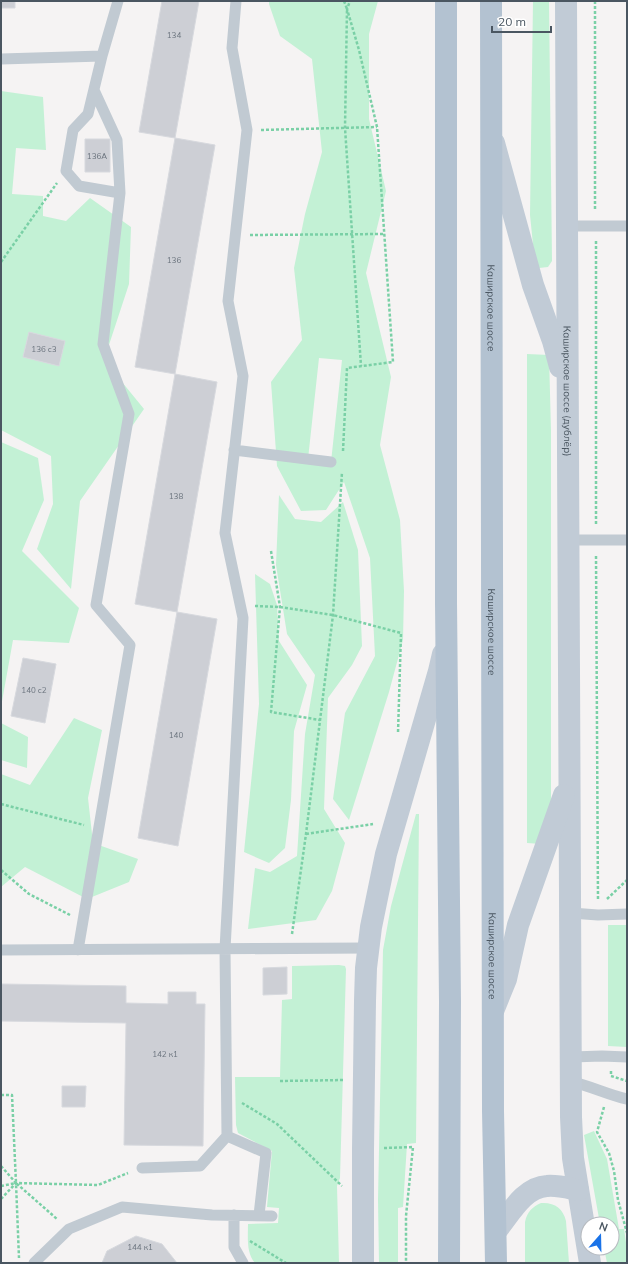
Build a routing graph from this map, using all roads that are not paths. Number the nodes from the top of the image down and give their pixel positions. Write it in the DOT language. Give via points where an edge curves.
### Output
graph roads {
  1 [pos="118,1"];
  2 [pos="236,1"];
  3 [pos="446,1"];
  4 [pos="491,1"];
  5 [pos="566,1"];
  6 [pos="102,56"];
  7 [pos="1,59"];
  8 [pos="94,90"];
  9 [pos="492,132"];
  10 [pos="120,193"];
  11 [pos="567,226"];
  12 [pos="627,226"];
  13 [pos="567,394"];
  14 [pos="234,450"];
  15 [pos="331,462"];
  16 [pos="569,540"];
  17 [pos="627,540"];
  18 [pos="446,636"];
  19 [pos="569,780"];
  20 [pos="571,913"];
  21 [pos="627,914"];
  22 [pos="369,948"];
  23 [pos="225,949"];
  24 [pos="1,950"];
  25 [pos="78,950"];
  26 [pos="493,1013"];
  27 [pos="572,1057"];
  28 [pos="627,1057"];
  29 [pos="572,1082"];
  30 [pos="627,1101"];
  31 [pos="228,1136"];
  32 [pos="142,1168"];
  33 [pos="578,1190"];
  34 [pos="234,1215"];
  35 [pos="259,1216"];
  36 [pos="272,1216"];
  37 [pos="496,1231"];
  38 [pos="34,1263"];
  39 [pos="243,1263"];
  40 [pos="363,1263"];
  41 [pos="449,1263"];
  42 [pos="496,1263"];
  43 [pos="590,1263"];
  1 -- 6 [label="lane"];
  2 -- 14 [label="lane" via="232,48 247,130 228,300 243,376"];
  3 -- 18 [label="main road"];
  4 -- 9 [label="main road, Каширское шоссе"];
  5 -- 11 [label="main road, Каширское шоссе (дублёр)"];
  6 -- 7 [label="lane"];
  6 -- 8 [label="lane"];
  8 -- 10 [label="lane" via="117,140"];
  8 -- 10 [label="lane" via="88,114 73,130 66,171 79,186"];
  9 -- 13 [label="main road" via="533,285 553,342"];
  9 -- 26 [label="main road, Каширское шоссе"];
  10 -- 25 [label="lane" via="103,344 129,414 96,605 130,645"];
  11 -- 12 [label="lane"];
  11 -- 13 [label="main road, Каширское шоссе (дублёр)"];
  13 -- 16 [label="main road, Каширское шоссе (дублёр)"];
  14 -- 15 [label="lane"];
  14 -- 23 [label="lane" via="225,533 244,618"];
  16 -- 17 [label="lane"];
  16 -- 19 [label="main road, Каширское шоссе (дублёр)"];
  18 -- 22 [label="main road" via="439,671 386,854 372,920"];
  18 -- 41 [label="main road" via="450,1001"];
  19 -- 20 [label="main road, Каширское шоссе (дублёр)"];
  19 -- 26 [label="main road" via="518,926 506,979"];
  20 -- 21 [label="lane"];
  20 -- 27 [label="main road, Каширское шоссе (дублёр)"];
  22 -- 23 [label="lane"];
  22 -- 40 [label="main road" via="365,1001"];
  23 -- 25 [label="lane"];
  23 -- 31 [label="lane"];
  24 -- 25 [label="lane"];
  26 -- 37 [label="main road, Каширское шоссе"];
  27 -- 28 [label="lane"];
  27 -- 29 [label="main road, Каширское шоссе (дублёр)"];
  29 -- 30 [label="lane" via="593,1087"];
  29 -- 33 [label="main road, Каширское шоссе (дублёр)" via="573,1158"];
  31 -- 32 [label="lane" via="200,1166"];
  31 -- 35 [label="lane" via="266,1153"];
  33 -- 37 [label="main road" via="548,1186 532,1190"];
  33 -- 43 [label="main road, Каширское шоссе (дублёр)"];
  34 -- 35 [label="lane"];
  34 -- 38 [label="lane" via="122,1207 69,1229"];
  34 -- 39 [label="lane" via="234,1248"];
  35 -- 36 [label="lane"];
  37 -- 42 [label="main road, Каширское шоссе"];
}
